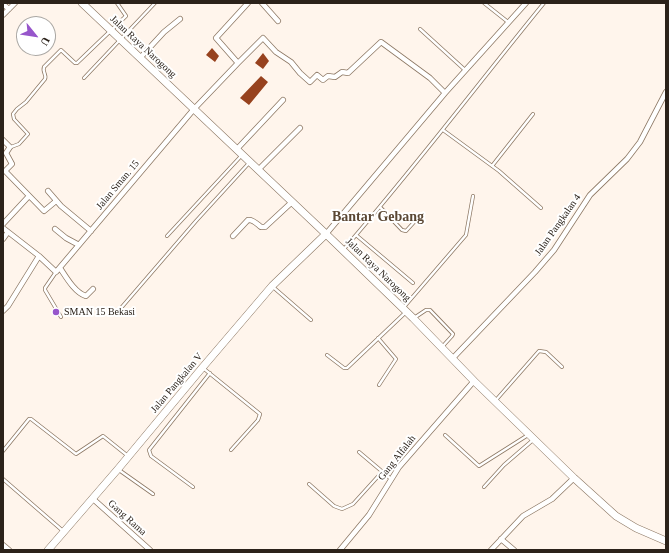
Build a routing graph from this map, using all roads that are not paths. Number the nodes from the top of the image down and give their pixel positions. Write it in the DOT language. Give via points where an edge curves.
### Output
graph roads {
  1 [pos="15,3"];
  2 [pos="82,3"];
  3 [pos="117,3"];
  4 [pos="155,3"];
  5 [pos="248,3"];
  6 [pos="262,3"];
  7 [pos="484,3"];
  8 [pos="526,3"];
  9 [pos="544,3"];
  10 [pos="4,5"];
  11 [pos="9,9"];
  12 [pos="3,15"];
  13 [pos="180,19"];
  14 [pos="278,21"];
  15 [pos="508,22"];
  16 [pos="420,29"];
  17 [pos="111,31"];
  18 [pos="120,40"];
  19 [pos="140,58"];
  20 [pos="238,63"];
  21 [pos="466,70"];
  22 [pos="84,78"];
  23 [pos="666,92"];
  24 [pos="445,93"];
  25 [pos="283,100"];
  26 [pos="194,109"];
  27 [pos="533,114"];
  28 [pos="300,128"];
  29 [pos="444,130"];
  30 [pos="3,140"];
  31 [pos="10,147"];
  32 [pos="237,149"];
  33 [pos="242,155"];
  34 [pos="250,162"];
  35 [pos="492,166"];
  36 [pos="258,170"];
  37 [pos="48,191"];
  38 [pos="29,196"];
  39 [pos="473,196"];
  40 [pos="56,201"];
  41 [pos="292,202"];
  42 [pos="380,207"];
  43 [pos="541,208"];
  44 [pos="416,220"];
  45 [pos="3,224"];
  46 [pos="3,228"];
  47 [pos="55,229"];
  48 [pos="91,231"];
  49 [pos="8,232"];
  50 [pos="326,234"];
  51 [pos="356,235"];
  52 [pos="167,236"];
  53 [pos="233,236"];
  54 [pos="3,239"];
  55 [pos="79,245"];
  56 [pos="342,250"];
  57 [pos="39,256"];
  58 [pos="58,270"];
  59 [pos="413,283"];
  60 [pos="272,286"];
  61 [pos="93,289"];
  62 [pos="121,308"];
  63 [pos="404,310"];
  64 [pos="3,311"];
  65 [pos="61,317"];
  66 [pos="413,318"];
  67 [pos="311,320"];
  68 [pos="378,338"];
  69 [pos="442,347"];
  70 [pos="327,356"];
  71 [pos="453,358"];
  72 [pos="202,368"];
  73 [pos="562,368"];
  74 [pos="210,373"];
  75 [pos="474,381"];
  76 [pos="379,385"];
  77 [pos="495,401"];
  78 [pos="445,435"];
  79 [pos="531,437"];
  80 [pos="4,449"];
  81 [pos="231,450"];
  82 [pos="359,452"];
  83 [pos="128,457"];
  84 [pos="118,469"];
  85 [pos="382,472"];
  86 [pos="574,478"];
  87 [pos="3,479"];
  88 [pos="391,479"];
  89 [pos="309,484"];
  90 [pos="484,486"];
  91 [pos="193,487"];
  92 [pos="153,494"];
  93 [pos="92,498"];
  94 [pos="63,531"];
  95 [pos="501,539"];
  96 [pos="666,541"];
  97 [pos="3,545"];
  98 [pos="9,550"];
  99 [pos="48,550"];
  100 [pos="149,550"];
  101 [pos="340,550"];
  102 [pos="491,550"];
  103 [pos="514,550"];
  1 -- 11 [label="street"];
  2 -- 17 [label="main road, Jalan Raya Narogong"];
  3 -- 17 [label="lane" via="126,16"];
  4 -- 18 [label="lane"];
  5 -- 20 [label="street" via="216,38"];
  6 -- 14 [label="street"];
  7 -- 15 [label="lane"];
  8 -- 15 [label="street"];
  9 -- 29 [label="lane" via="480,81"];
  10 -- 11 [label="street"];
  11 -- 12 [label="street"];
  13 -- 19 [label="street"];
  15 -- 21 [label="street"];
  16 -- 21 [label="lane"];
  17 -- 18 [label="main road, Jalan Raya Narogong"];
  17 -- 31 [label="lane" via="77,64 62,50 44,67 44,79 13,114 14,119 28,134 19,144"];
  18 -- 19 [label="main road, Jalan Raya Narogong"];
  18 -- 22 [label="lane"];
  19 -- 26 [label="main road, Jalan Raya Narogong"];
  20 -- 24 [label="street, Jalan Sman. 15" via="263,38 310,82 317,76 323,80 342,72 348,73 381,42 430,78"];
  20 -- 26 [label="street, Jalan Sman. 15"];
  21 -- 24 [label="street"];
  23 -- 71 [label="street, Jalan Pangkalan 4" via="643,136 627,159 590,195 554,250 535,272"];
  24 -- 50 [label="street"];
  25 -- 32 [label="street"];
  26 -- 32 [label="main road, Jalan Raya Narogong"];
  26 -- 48 [label="street, Jalan Sman. 15"];
  27 -- 35 [label="lane"];
  28 -- 36 [label="street"];
  29 -- 35 [label="lane"];
  29 -- 42 [label="lane"];
  30 -- 31 [label="street"];
  31 -- 38 [label="street" via="6,154 12,164 6,172"];
  32 -- 33 [label="main road, Jalan Raya Narogong"];
  33 -- 34 [label="main road, Jalan Raya Narogong"];
  33 -- 52 [label="lane"];
  34 -- 36 [label="main road, Jalan Raya Narogong"];
  34 -- 62 [label="lane"];
  35 -- 43 [label="lane"];
  36 -- 41 [label="main road, Jalan Raya Narogong"];
  37 -- 40 [label="street"];
  38 -- 40 [label="street" via="44,211"];
  38 -- 45 [label="street"];
  39 -- 63 [label="lane" via="466,235"];
  40 -- 48 [label="street"];
  41 -- 50 [label="main road, Jalan Raya Narogong"];
  41 -- 53 [label="street" via="265,227 248,220"];
  42 -- 44 [label="lane" via="402,230 406,230"];
  42 -- 51 [label="lane"];
  46 -- 49 [label="street"];
  47 -- 55 [label="street"];
  48 -- 55 [label="street, Jalan Sman. 15"];
  49 -- 54 [label="street"];
  49 -- 57 [label="street"];
  50 -- 56 [label="main road, Jalan Raya Narogong"];
  50 -- 60 [label="main road, Jalan Pangkalan V"];
  51 -- 56 [label="lane"];
  51 -- 59 [label="lane"];
  55 -- 58 [label="street, Jalan Sman. 15"];
  56 -- 63 [label="main road, Jalan Raya Narogong"];
  57 -- 58 [label="street"];
  57 -- 64 [label="street"];
  58 -- 61 [label="street" via="81,294 86,296"];
  58 -- 65 [label="lane" via="45,290"];
  60 -- 67 [label="lane"];
  60 -- 72 [label="main road, Jalan Pangkalan V"];
  63 -- 66 [label="main road, Jalan Raya Narogong"];
  63 -- 68 [label="lane"];
  66 -- 69 [label="main road, Jalan Raya Narogong"];
  66 -- 69 [label="lane" via="430,310 453,334"];
  68 -- 70 [label="lane" via="347,368"];
  68 -- 76 [label="lane" via="396,359"];
  69 -- 71 [label="main road, Jalan Raya Narogong"];
  71 -- 75 [label="main road, Jalan Raya Narogong"];
  72 -- 74 [label="lane"];
  72 -- 83 [label="main road, Jalan Pangkalan V"];
  73 -- 77 [label="lane" via="546,352 539,351"];
  74 -- 81 [label="lane" via="260,414 258,420"];
  74 -- 91 [label="lane" via="149,450 151,456"];
  75 -- 77 [label="main road, Jalan Raya Narogong"];
  75 -- 88 [label="street, Gang Alfalah"];
  77 -- 79 [label="main road, Jalan Raya Narogong"];
  78 -- 79 [label="lane" via="479,466"];
  79 -- 86 [label="main road, Jalan Raya Narogong"];
  79 -- 90 [label="lane"];
  80 -- 83 [label="lane" via="31,419 76,454 103,436"];
  82 -- 85 [label="lane"];
  83 -- 84 [label="main road, Jalan Pangkalan V"];
  84 -- 92 [label="lane"];
  84 -- 93 [label="main road, Jalan Pangkalan V"];
  85 -- 88 [label="lane"];
  85 -- 89 [label="lane" via="353,504 342,509 334,506"];
  86 -- 95 [label="street" via="552,499 523,516"];
  86 -- 96 [label="main road, Jalan Raya Narogong" via="616,516"];
  87 -- 94 [label="lane"];
  88 -- 101 [label="street, Gang Alfalah" via="369,515"];
  93 -- 94 [label="main road, Jalan Pangkalan V"];
  93 -- 100 [label="street, Gang Rama"];
  94 -- 99 [label="main road, Jalan Pangkalan V"];
  95 -- 102 [label="street"];
  95 -- 103 [label="street"];
  97 -- 98 [label="street"];
}
